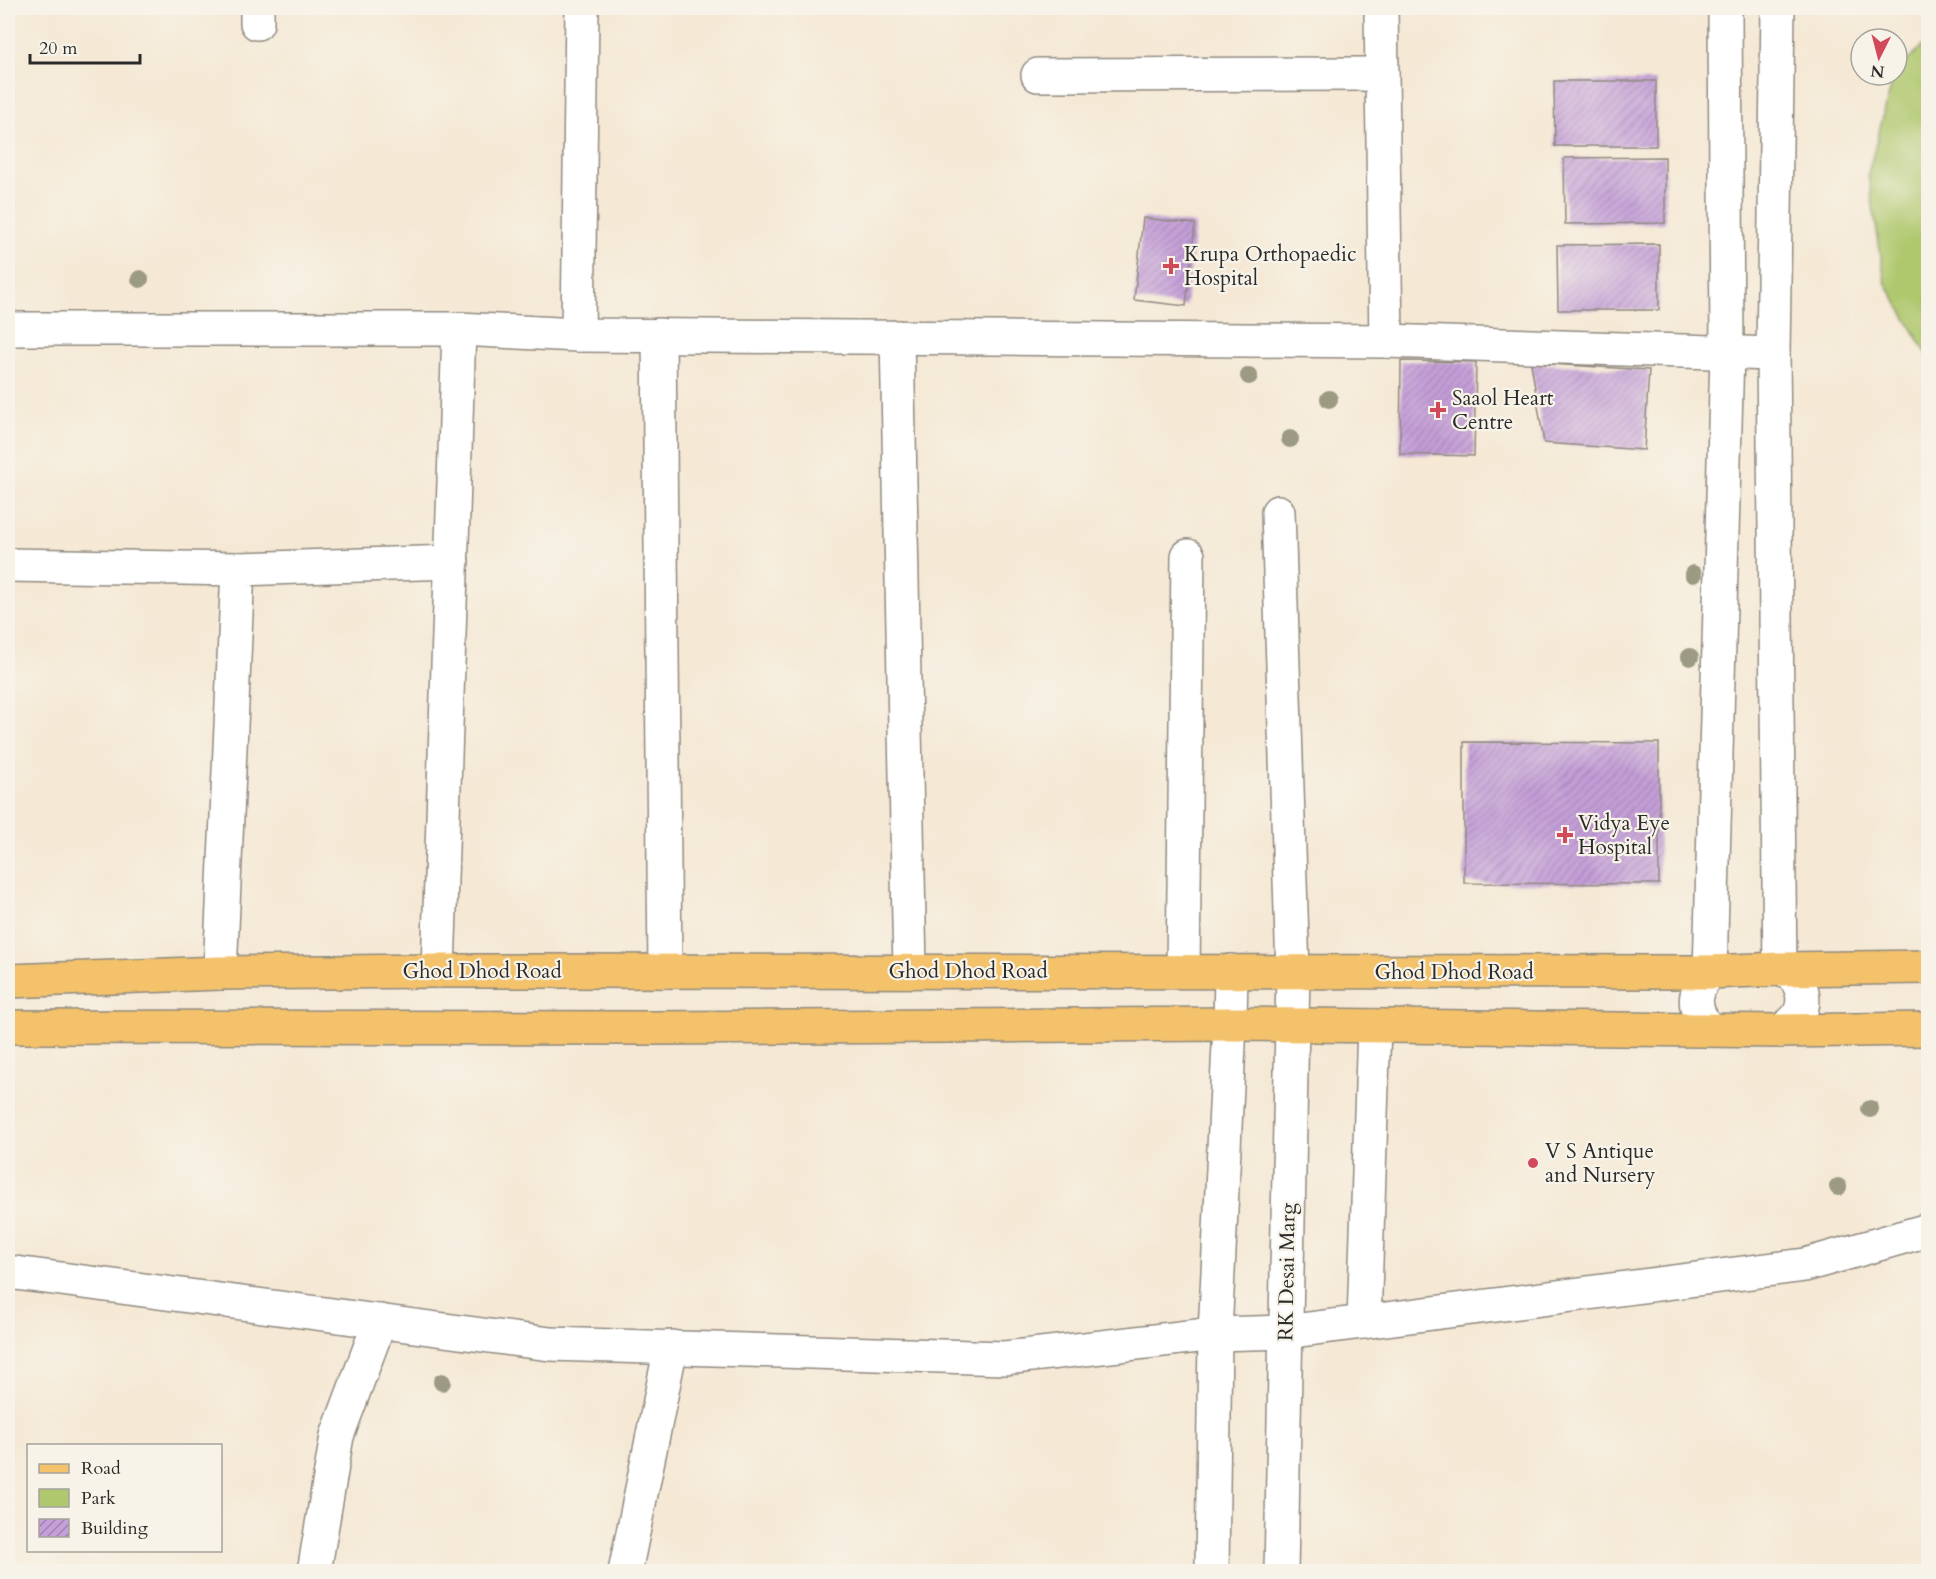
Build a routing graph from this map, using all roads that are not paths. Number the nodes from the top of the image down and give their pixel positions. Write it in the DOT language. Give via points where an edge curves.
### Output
graph roads {
  1 [pos="582,8"];
  2 [pos="1381,8"];
  3 [pos="1725,8"];
  4 [pos="1778,8"];
  5 [pos="1382,74"];
  6 [pos="1038,75"];
  7 [pos="8,329"];
  8 [pos="459,329"];
  9 [pos="578,334"];
  10 [pos="659,335"];
  11 [pos="897,337"];
  12 [pos="1386,341"];
  13 [pos="1727,352"];
  14 [pos="1773,354"];
  15 [pos="1278,513"];
  16 [pos="1188,555"];
  17 [pos="452,562"];
  18 [pos="8,564"];
  19 [pos="238,568"];
  20 [pos="1929,967"];
  21 [pos="1780,969"];
  22 [pos="438,971"];
  23 [pos="666,971"];
  24 [pos="910,971"];
  25 [pos="1183,971"];
  26 [pos="1231,971"];
  27 [pos="1293,972"];
  28 [pos="1710,972"];
  29 [pos="219,973"];
  30 [pos="8,981"];
  31 [pos="1230,1024"];
  32 [pos="1293,1025"];
  33 [pos="1374,1026"];
  34 [pos="8,1027"];
  35 [pos="1709,1029"];
  36 [pos="1929,1029"];
  37 [pos="1781,1031"];
  38 [pos="1929,1230"];
  39 [pos="8,1272"];
  40 [pos="380,1321"];
  41 [pos="1364,1322"];
  42 [pos="1285,1332"];
  43 [pos="1215,1334"];
  44 [pos="671,1347"];
  45 [pos="314,1572"];
  46 [pos="625,1572"];
  47 [pos="1212,1572"];
  48 [pos="1281,1572"];
  1 -- 9 [label="street"];
  2 -- 5 [label="street"];
  3 -- 13 [label="street"];
  4 -- 14 [label="street"];
  5 -- 6 [label="street"];
  5 -- 12 [label="street"];
  7 -- 8 [label="street"];
  8 -- 9 [label="street"];
  8 -- 17 [label="street"];
  9 -- 10 [label="street"];
  10 -- 11 [label="street"];
  10 -- 23 [label="street"];
  11 -- 12 [label="street"];
  11 -- 24 [label="street"];
  12 -- 13 [label="street"];
  13 -- 14 [label="street"];
  13 -- 28 [label="street"];
  14 -- 21 [label="street"];
  15 -- 27 [label="street, RK Desai Marg"];
  16 -- 25 [label="street"];
  17 -- 19 [label="street"];
  17 -- 22 [label="street"];
  18 -- 19 [label="street"];
  19 -- 29 [label="street"];
  20 -- 21 [label="main road, Ghod Dhod Road"];
  21 -- 28 [label="main road, Ghod Dhod Road"];
  21 -- 37 [label="street" via="1794,976 1803,996 1799,1016"];
  22 -- 23 [label="main road, Ghod Dhod Road"];
  22 -- 29 [label="main road, Ghod Dhod Road"];
  23 -- 24 [label="main road, Ghod Dhod Road"];
  24 -- 25 [label="main road, Ghod Dhod Road"];
  25 -- 26 [label="main road, Ghod Dhod Road"];
  26 -- 27 [label="main road, Ghod Dhod Road"];
  26 -- 31 [label="street"];
  27 -- 28 [label="main road, Ghod Dhod Road"];
  27 -- 32 [label="street, RK Desai Marg"];
  28 -- 35 [label="street" via="1696,999 1700,1019"];
  29 -- 30 [label="main road, Ghod Dhod Road"];
  31 -- 32 [label="main road"];
  31 -- 34 [label="main road"];
  31 -- 43 [label="street"];
  32 -- 33 [label="main road"];
  32 -- 42 [label="street, RK Desai Marg"];
  33 -- 35 [label="main road"];
  33 -- 41 [label="street"];
  35 -- 37 [label="main road"];
  36 -- 37 [label="main road"];
  38 -- 41 [label="street" via="1805,1265"];
  39 -- 40 [label="street"];
  40 -- 44 [label="street" via="550,1344"];
  40 -- 45 [label="street" via="337,1436"];
  41 -- 42 [label="street"];
  42 -- 43 [label="street"];
  42 -- 48 [label="street, RK Desai Marg"];
  43 -- 44 [label="street" via="1005,1358"];
  43 -- 47 [label="street"];
  44 -- 46 [label="street"];
}
